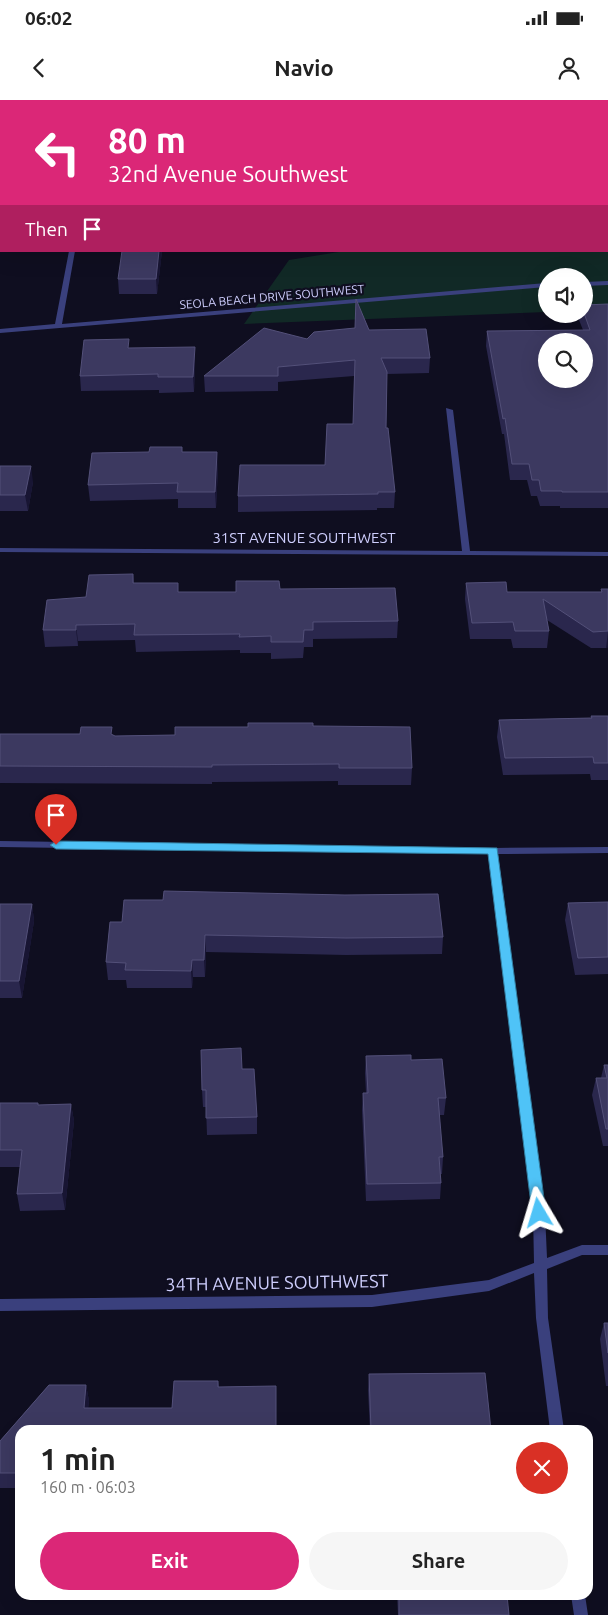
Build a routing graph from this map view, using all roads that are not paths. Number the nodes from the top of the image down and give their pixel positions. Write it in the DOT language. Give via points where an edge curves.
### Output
graph roads {
  1 [pos="72,252"];
  2 [pos="608,283"];
  3 [pos="593,284"];
  4 [pos="538,286"];
  5 [pos="58,326"];
  6 [pos="0,331"];
  7 [pos="449,410"];
  8 [pos="0,550"];
  9 [pos="466,552"];
  10 [pos="608,554"];
  11 [pos="0,844"];
  12 [pos="493,850"];
  13 [pos="608,850"];
  14 [pos="608,1250"];
  15 [pos="540,1266"];
  16 [pos="0,1305"];
  17 [pos="556,1425"];
  18 [pos="579,1600"];
  19 [pos="581,1615"];
  1 -- 5 [label="street"];
  2 -- 3 [label="street"];
  4 -- 5 [label="street, SEOLA BEACH DRIVE SOUTHWEST"];
  5 -- 6 [label="street, SEOLA BEACH DRIVE SOUTHWEST"];
  7 -- 9 [label="street"];
  8 -- 9 [label="street, 31ST AVENUE SOUTHWEST"];
  9 -- 10 [label="street, 31ST AVENUE SOUTHWEST"];
  11 -- 12 [label="street"];
  12 -- 13 [label="street"];
  12 -- 15 [label="street" via="539,1213"];
  14 -- 15 [label="street, 34TH AVENUE SOUTHWEST" via="582,1250"];
  15 -- 16 [label="street, 34TH AVENUE SOUTHWEST" via="490,1285 372,1301"];
  15 -- 17 [label="street" via="542,1318"];
  18 -- 19 [label="street"];
}
